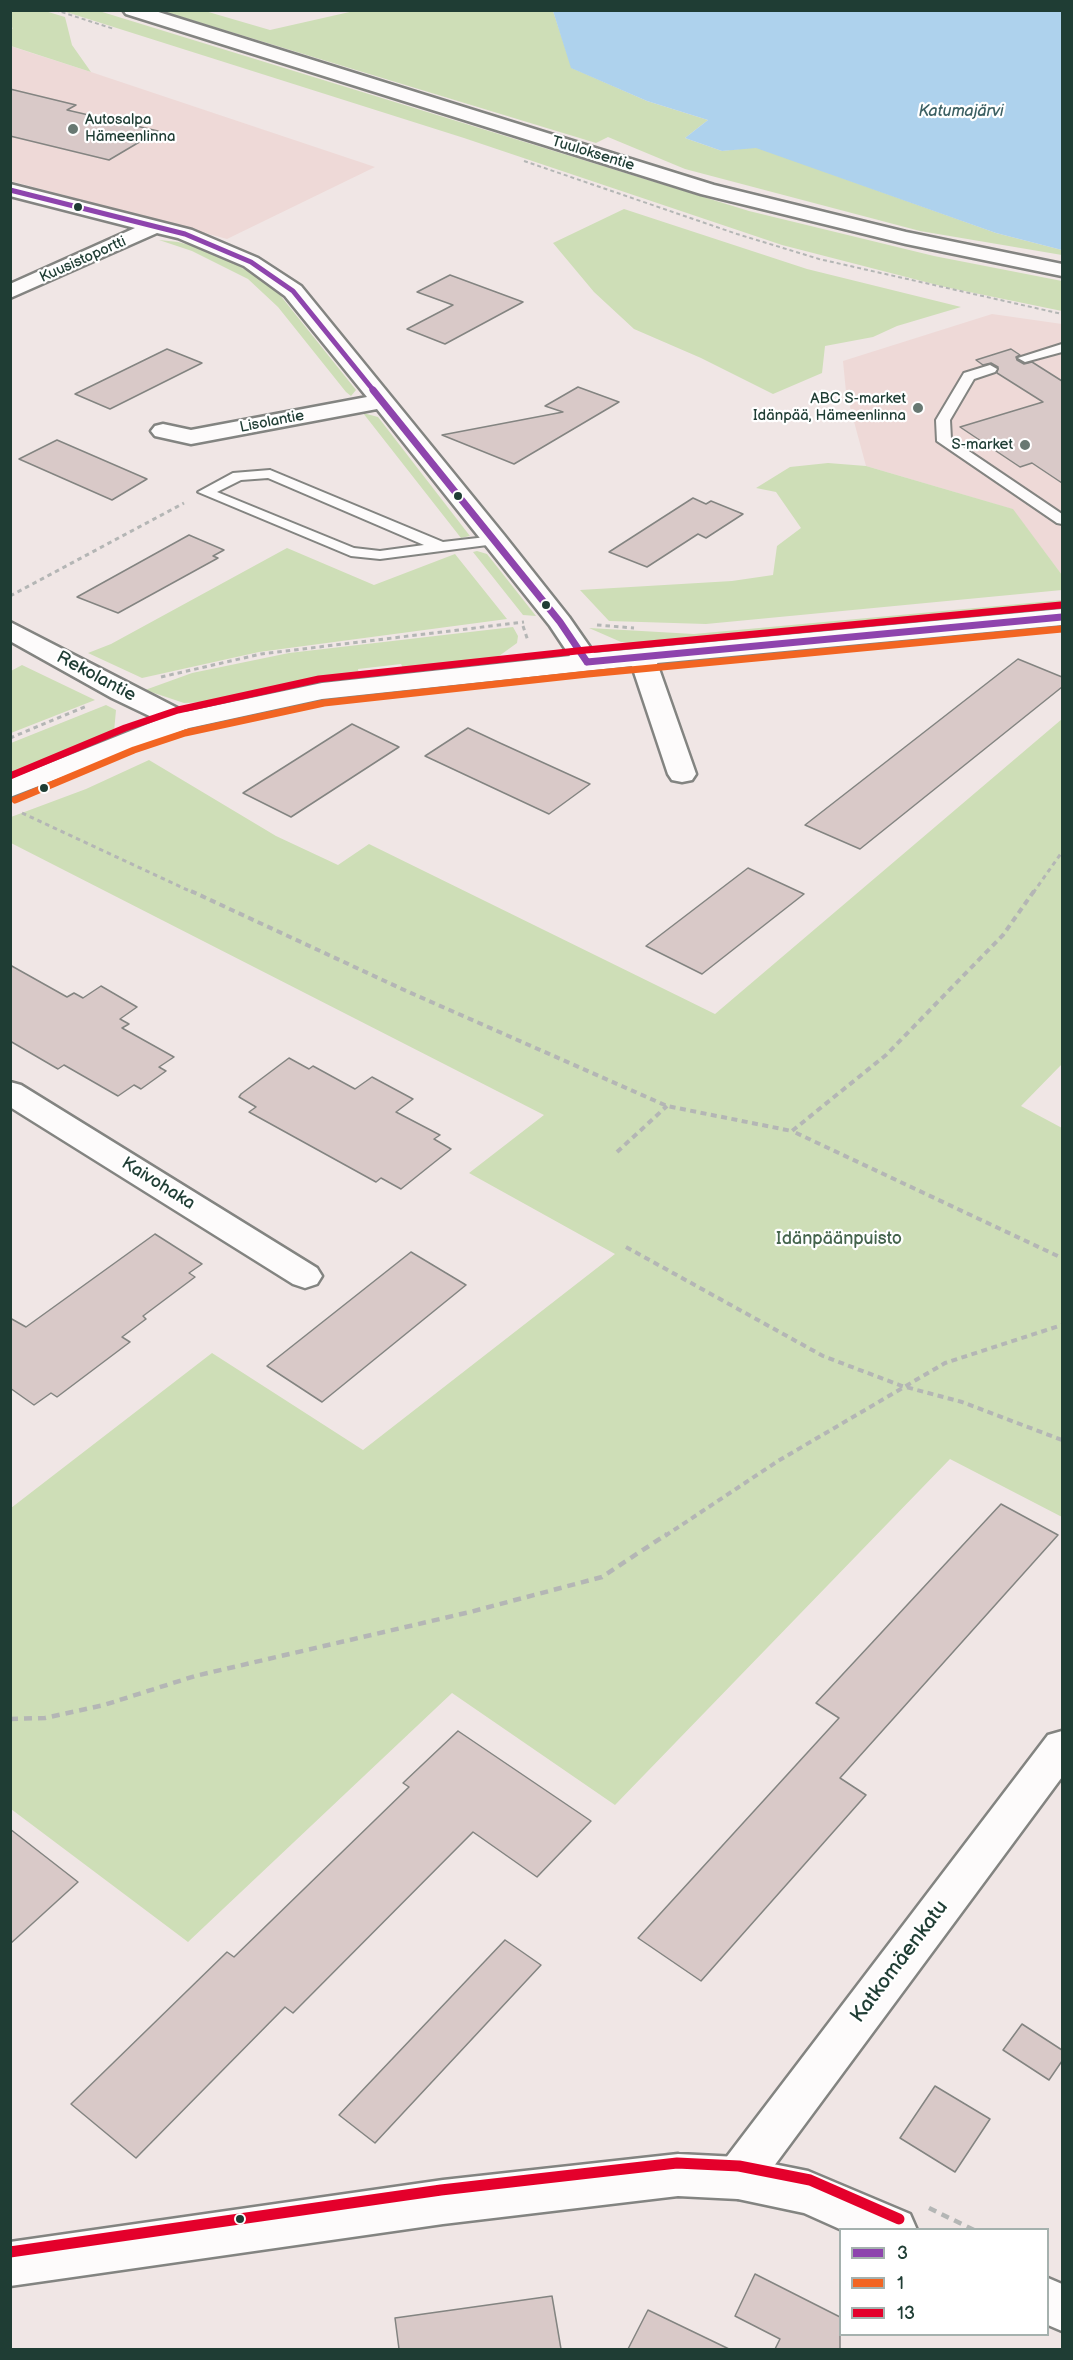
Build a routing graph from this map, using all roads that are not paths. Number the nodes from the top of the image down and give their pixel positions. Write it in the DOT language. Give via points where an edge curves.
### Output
graph roads {
  1 [pos="132,10"];
  2 [pos="10,190"];
  3 [pos="154,227"];
  4 [pos="1062,270"];
  5 [pos="10,292"];
  6 [pos="1062,348"];
  7 [pos="1025,358"];
  8 [pos="990,369"];
  9 [pos="383,401"];
  10 [pos="162,431"];
  11 [pos="1062,520"];
  12 [pos="495,540"];
  13 [pos="441,547"];
  14 [pos="1062,618"];
  15 [pos="10,630"];
  16 [pos="642,657"];
  17 [pos="587,662"];
  18 [pos="182,721"];
  19 [pos="682,774"];
  20 [pos="13,800"];
  21 [pos="10,1092"];
  22 [pos="305,1276"];
  23 [pos="1062,1748"];
  24 [pos="738,2178"];
  25 [pos="892,2228"];
  26 [pos="10,2264"];
  1 -- 4 [label="main road, Tuuloksentie" via="708,190 906,238"];
  2 -- 3 [label="main road"];
  3 -- 5 [label="main road, Kuusistoportti"];
  3 -- 9 [label="main road" via="251,262 293,291"];
  6 -- 7 [label="lane"];
  8 -- 11 [label="lane" via="969,376 943,420 945,441"];
  9 -- 10 [label="main road, Lisolantie" via="191,437"];
  9 -- 12 [label="main road"];
  12 -- 13 [label="lane"];
  12 -- 17 [label="main road"];
  13 -- 13 [label="lane" via="380,555 351,552 206,492 238,476 270,474"];
  14 -- 16 [label="main road"];
  15 -- 18 [label="main road, Rekolantie"];
  16 -- 17 [label="main road"];
  16 -- 19 [label="main road"];
  17 -- 18 [label="main road" via="322,691"];
  18 -- 20 [label="main road" via="112,746"];
  21 -- 22 [label="main road, Kaivohaka"];
  23 -- 24 [label="main road, Katkomäenkatu"];
  24 -- 25 [label="main road" via="808,2192"];
  24 -- 26 [label="main road" via="678,2175 599,2182"];
}
